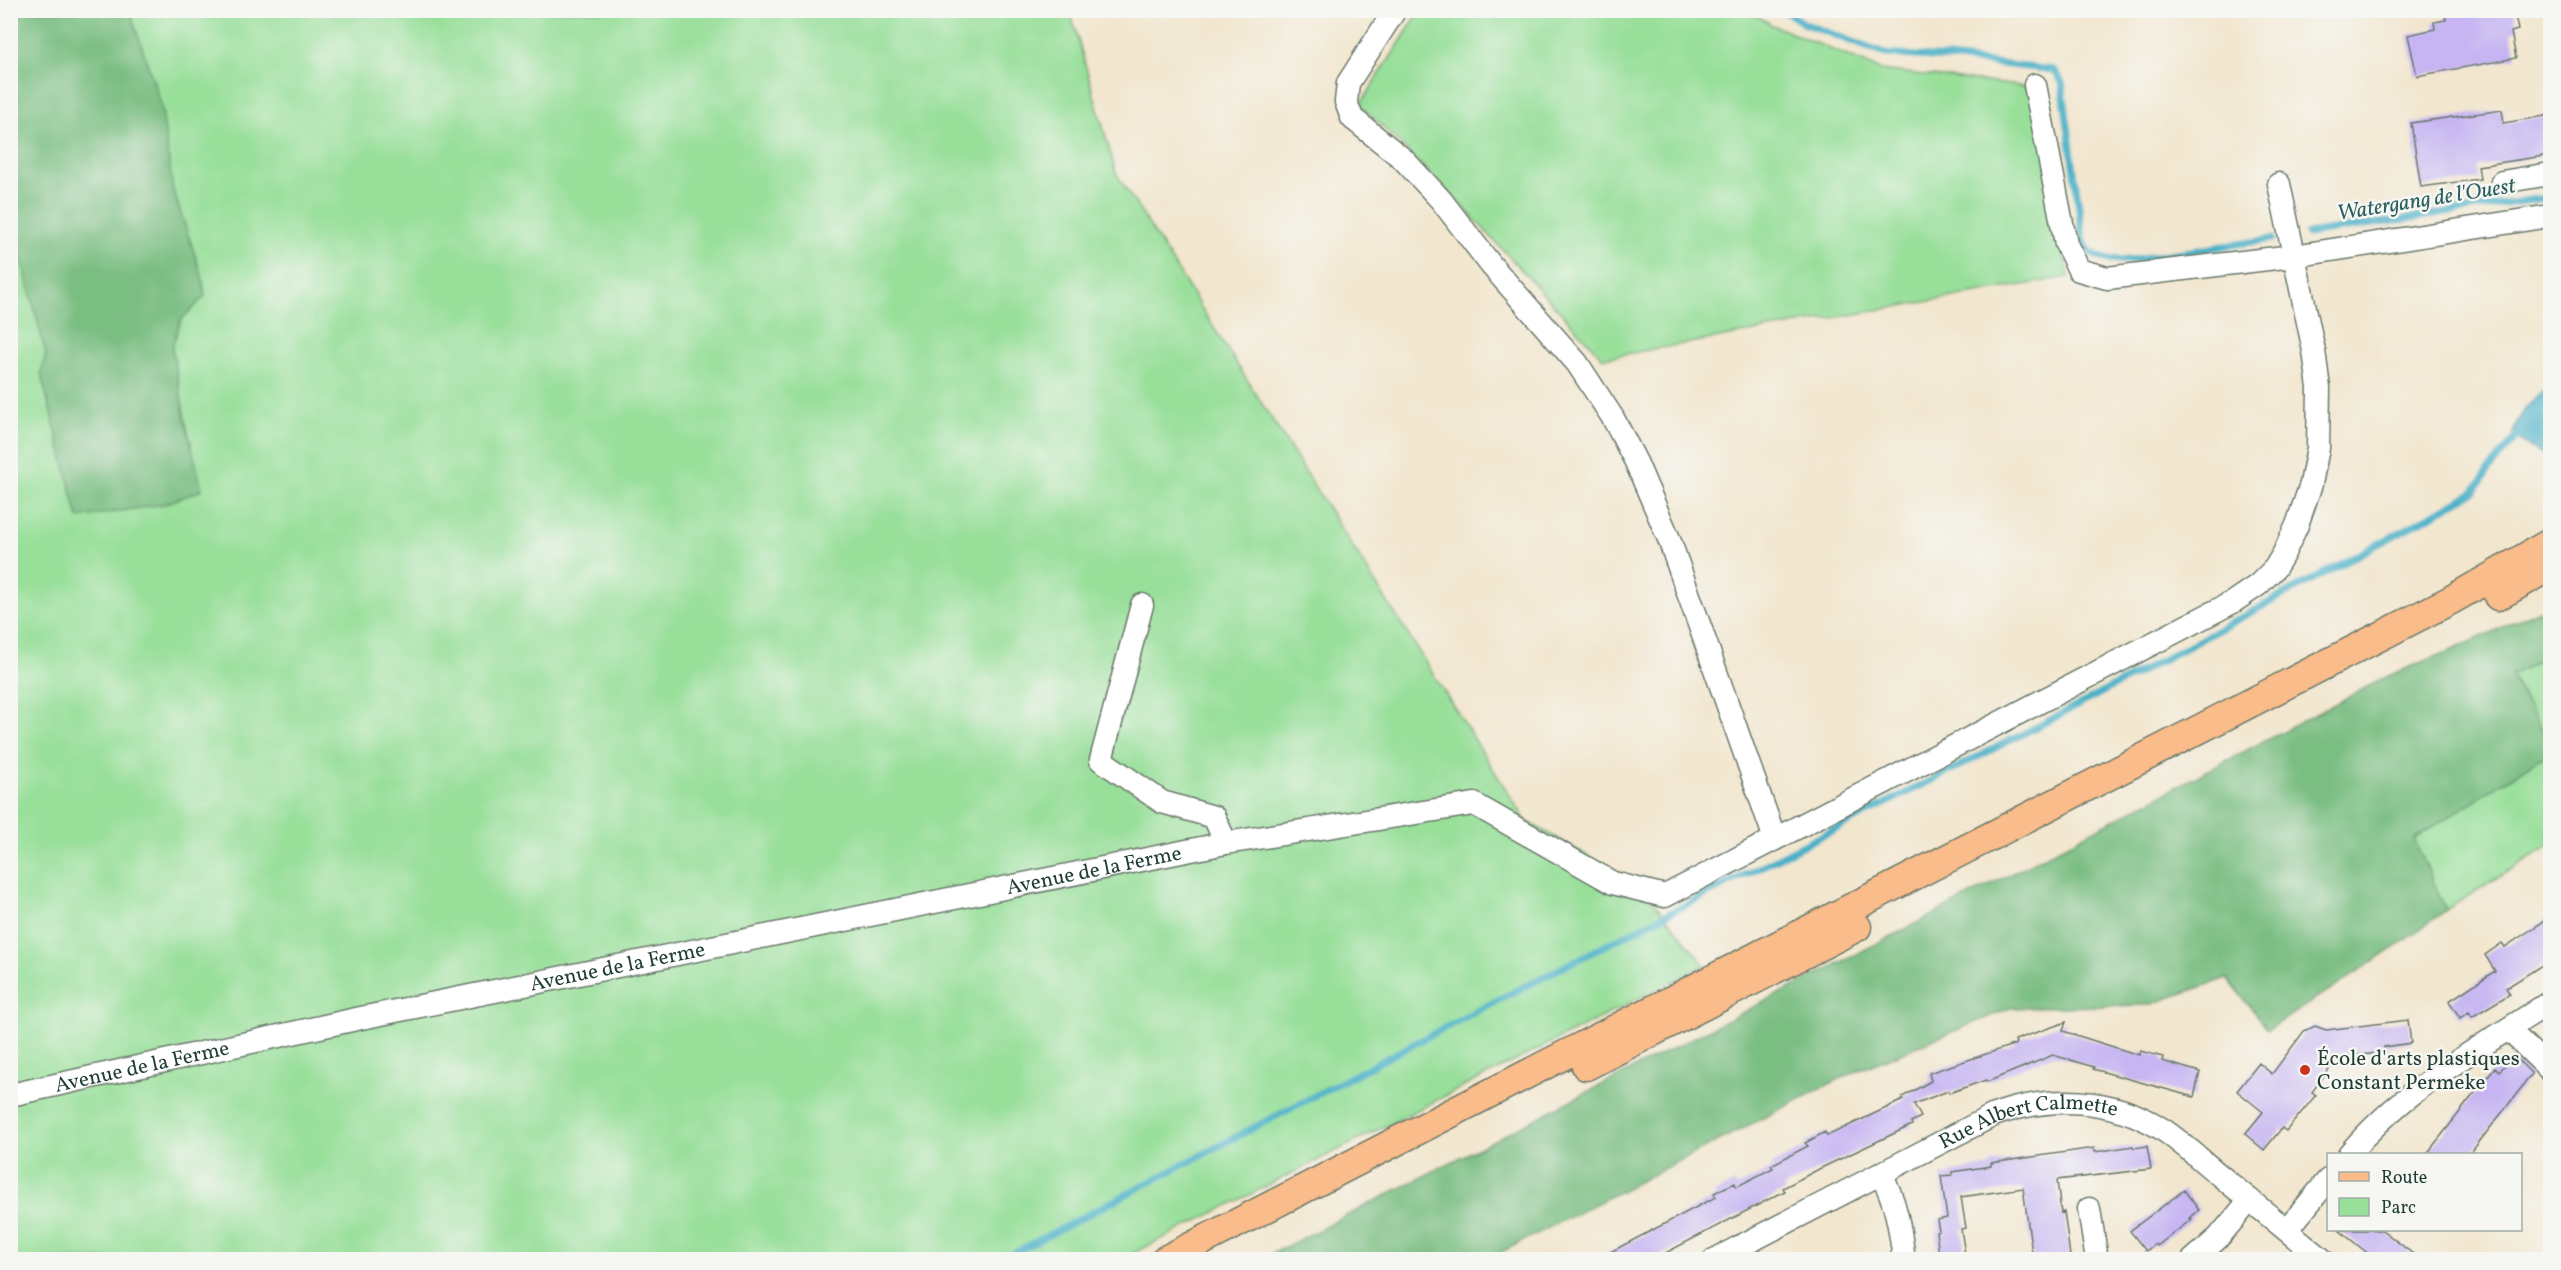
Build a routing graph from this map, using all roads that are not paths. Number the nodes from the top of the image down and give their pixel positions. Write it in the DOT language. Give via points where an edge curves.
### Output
graph roads {
  1 [pos="1395,10"];
  2 [pos="2035,85"];
  3 [pos="2550,174"];
  4 [pos="2502,182"];
  5 [pos="2279,184"];
  6 [pos="2550,216"];
  7 [pos="2293,256"];
  8 [pos="2550,543"];
  9 [pos="2550,567"];
  10 [pos="1142,605"];
  11 [pos="1775,839"];
  12 [pos="1226,843"];
  13 [pos="2550,1002"];
  14 [pos="2509,1030"];
  15 [pos="2550,1070"];
  16 [pos="10,1095"];
  17 [pos="2351,1153"];
  18 [pos="1881,1174"];
  19 [pos="2327,1181"];
  20 [pos="2250,1200"];
  21 [pos="2089,1209"];
  22 [pos="2287,1230"];
  23 [pos="1165,1260"];
  24 [pos="1208,1260"];
  25 [pos="1714,1260"];
  26 [pos="1904,1260"];
  27 [pos="2097,1260"];
  28 [pos="2193,1260"];
  29 [pos="2323,1260"];
  1 -- 11 [label="street" via="1348,83 1348,110 1360,126 1403,159 1441,200 1496,271 1577,363 1604,403 1636,462 1669,538"];
  2 -- 7 [label="street" via="2066,244 2079,270 2107,278"];
  3 -- 4 [label="street"];
  5 -- 7 [label="street, Avenue de la Ferme"];
  6 -- 7 [label="street"];
  7 -- 11 [label="street, Avenue de la Ferme" via="2314,351 2320,418 2311,484 2297,525 2275,568 2233,602"];
  8 -- 23 [label="main road" via="2425,613"];
  9 -- 24 [label="main road"];
  10 -- 12 [label="street" via="1101,760 1162,802 1214,817"];
  11 -- 12 [label="street, Avenue de la Ferme" via="1665,896 1613,883 1474,804"];
  12 -- 16 [label="street, Avenue de la Ferme" via="361,1018"];
  13 -- 14 [label="street"];
  14 -- 15 [label="street"];
  14 -- 17 [label="street" via="2399,1102"];
  18 -- 20 [label="street, Rue Albert Calmette" via="2008,1110 2039,1103 2079,1102 2108,1106 2150,1123"];
  18 -- 25 [label="street, Rue Albert Calmette"];
  18 -- 26 [label="street" via="1897,1211"];
  19 -- 22 [label="street"];
  20 -- 22 [label="street, Rue Albert Calmette"];
  20 -- 28 [label="street" via="2218,1239"];
  21 -- 27 [label="street"];
  22 -- 29 [label="street, Rue Albert Calmette"];
}
